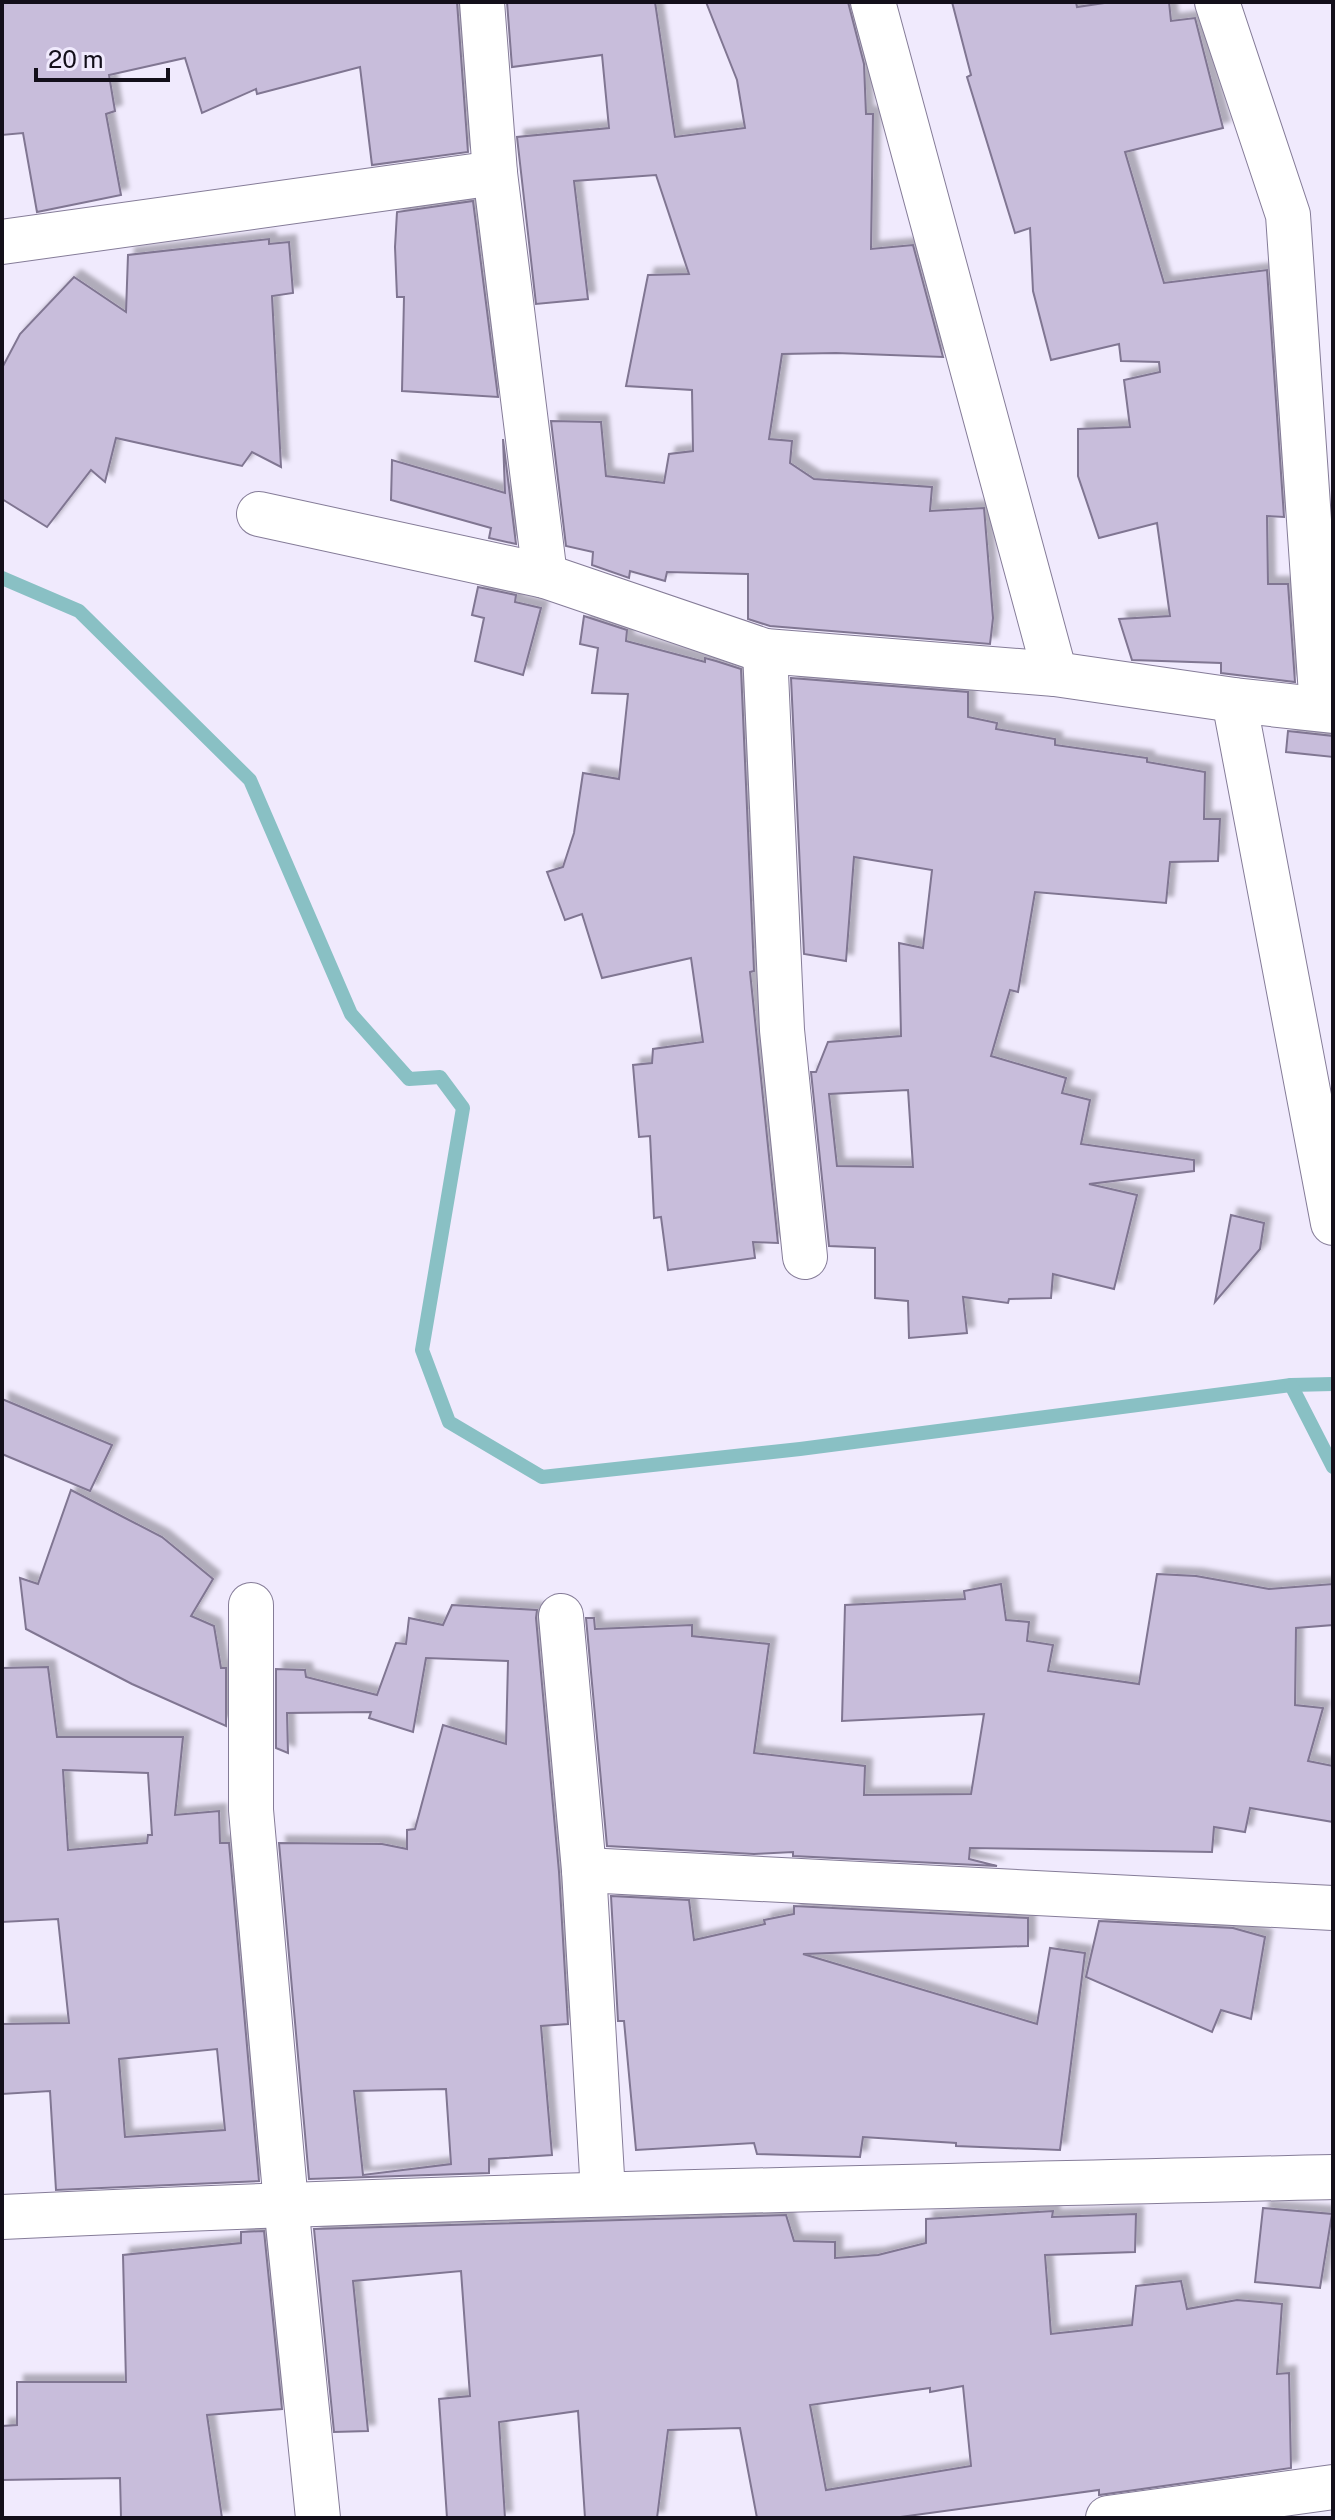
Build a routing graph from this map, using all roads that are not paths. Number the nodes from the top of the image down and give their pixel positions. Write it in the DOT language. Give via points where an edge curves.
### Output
graph roads {
  1 [pos="482,2"];
  2 [pos="873,2"];
  3 [pos="1217,2"];
  4 [pos="495,173"];
  5 [pos="2,242"];
  6 [pos="259,514"];
  7 [pos="545,576"];
  8 [pos="765,651"];
  9 [pos="1055,674"];
  10 [pos="1234,700"];
  11 [pos="1327,710"];
  12 [pos="1316,1045"];
  13 [pos="1333,1223"];
  14 [pos="805,1257"];
  15 [pos="251,1605"];
  16 [pos="561,1616"];
  17 [pos="584,1870"];
  18 [pos="1333,1908"];
  19 [pos="1333,2177"];
  20 [pos="603,2193"];
  21 [pos="286,2204"];
  22 [pos="2,2217"];
  23 [pos="1333,2487"];
  24 [pos="318,2518"];
  25 [pos="1108,2518"];
  1 -- 4 [label="street"];
  2 -- 9 [label="street"];
  3 -- 11 [label="street" via="1288,215"];
  4 -- 5 [label="street"];
  4 -- 7 [label="street"];
  6 -- 7 [label="street"];
  7 -- 8 [label="street"];
  8 -- 9 [label="street"];
  8 -- 14 [label="street" via="782,1030"];
  9 -- 10 [label="street"];
  10 -- 11 [label="street"];
  10 -- 12 [label="street"];
  12 -- 13 [label="street"];
  15 -- 21 [label="street" via="251,1810"];
  16 -- 17 [label="street"];
  17 -- 18 [label="street"];
  17 -- 20 [label="street"];
  19 -- 20 [label="street"];
  20 -- 21 [label="street"];
  21 -- 22 [label="street"];
  21 -- 24 [label="street"];
  23 -- 25 [label="street"];
}
